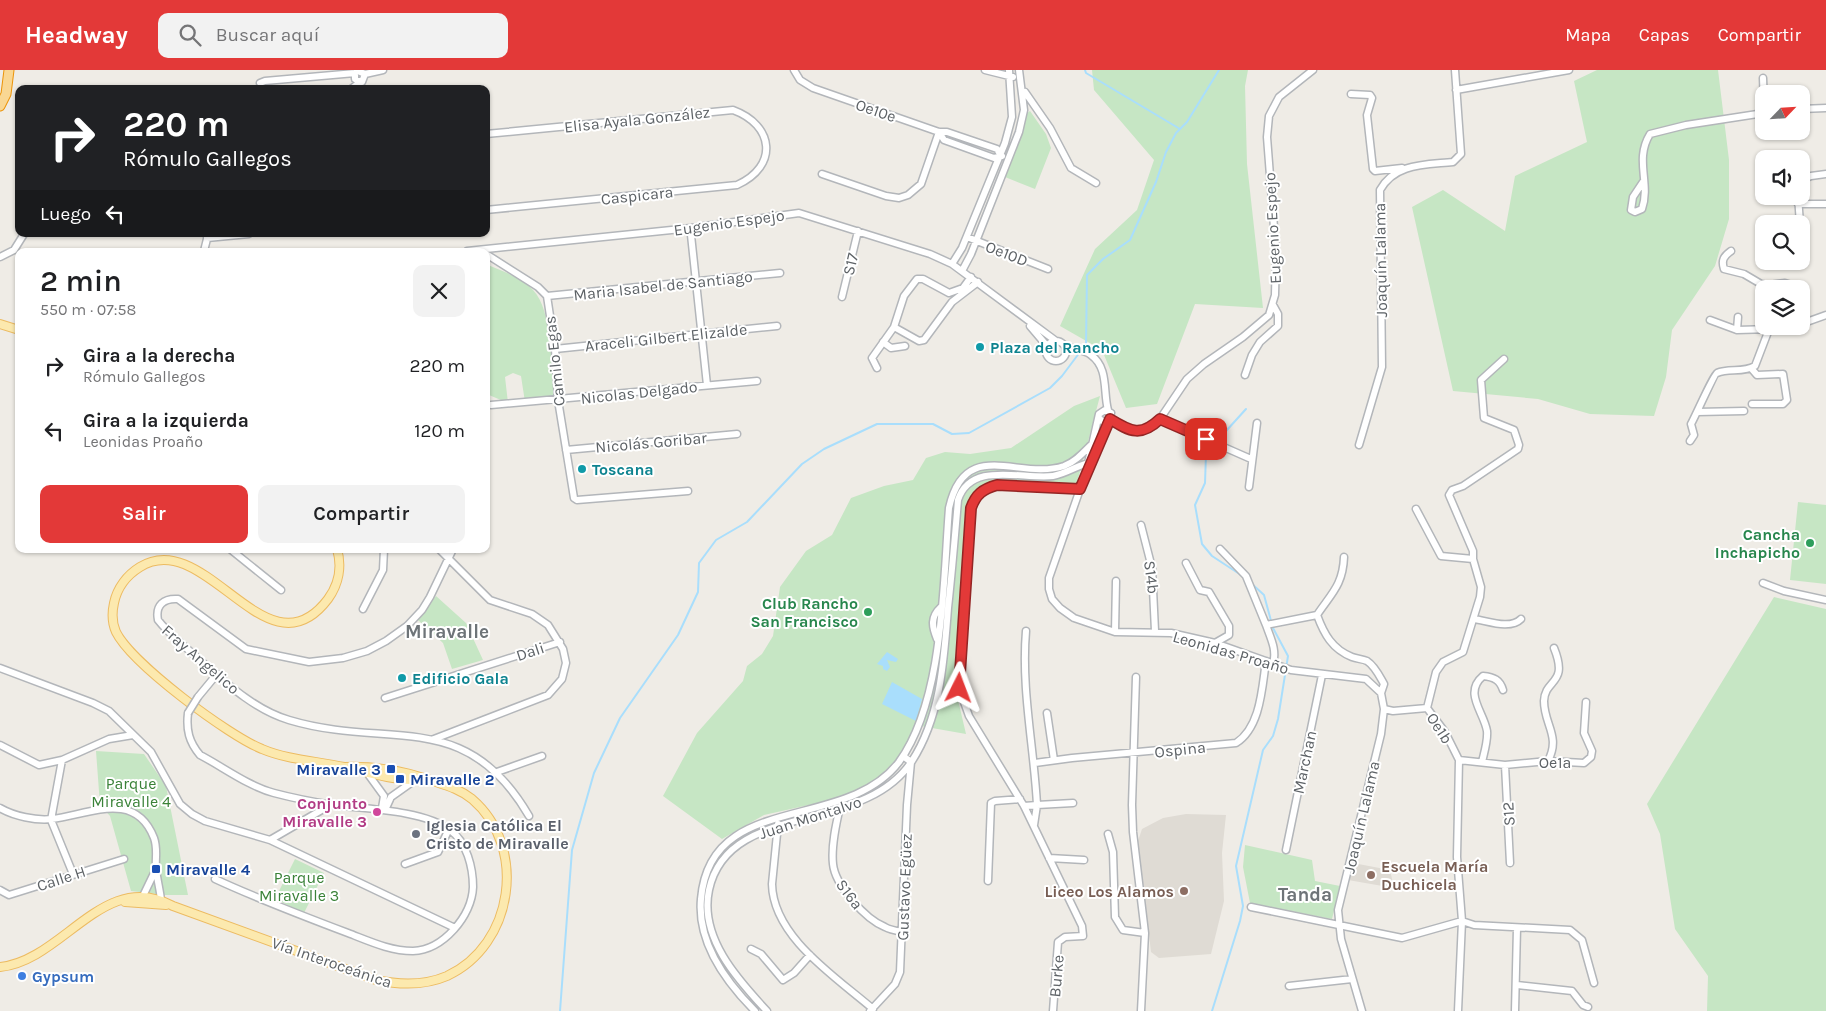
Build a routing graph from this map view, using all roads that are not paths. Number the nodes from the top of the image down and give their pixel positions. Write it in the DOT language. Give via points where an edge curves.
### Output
graph roads {
  1 [pos="9,70"];
  2 [pos="383,70"];
  3 [pos="794,70"];
  4 [pos="985,70"];
  5 [pos="1313,70"];
  6 [pos="1455,70"];
  7 [pos="1569,70"];
  8 [pos="1018,72"];
  9 [pos="355,73"];
  10 [pos="1010,73"];
  11 [pos="365,74"];
  12 [pos="1763,78"];
  13 [pos="360,82"];
  14 [pos="260,83"];
  15 [pos="356,85"];
  16 [pos="1763,85"];
  17 [pos="1023,89"];
  18 [pos="1456,90"];
  19 [pos="1351,94"];
  20 [pos="0,106"];
  21 [pos="1033,107"];
  22 [pos="1826,108"];
  23 [pos="1810,109"];
  24 [pos="1024,110"];
  25 [pos="1755,114"];
  26 [pos="939,132"];
  27 [pos="490,134"];
  28 [pos="766,148"];
  29 [pos="1001,156"];
  30 [pos="1009,158"];
  31 [pos="1403,168"];
  32 [pos="822,174"];
  33 [pos="1826,174"];
  34 [pos="1810,176"];
  35 [pos="1643,182"];
  36 [pos="1096,183"];
  37 [pos="981,203"];
  38 [pos="1810,204"];
  39 [pos="1826,204"];
  40 [pos="990,206"];
  41 [pos="490,210"];
  42 [pos="858,231"];
  43 [pos="691,235"];
  44 [pos="22,237"];
  45 [pos="967,237"];
  46 [pos="976,241"];
  47 [pos="15,248"];
  48 [pos="15,248"];
  49 [pos="490,250"];
  50 [pos="1731,250"];
  51 [pos="0,257"];
  52 [pos="490,257"];
  53 [pos="952,264"];
  54 [pos="1048,269"];
  55 [pos="962,271"];
  56 [pos="780,273"];
  57 [pos="970,277"];
  58 [pos="697,280"];
  59 [pos="1755,280"];
  60 [pos="978,282"];
  61 [pos="949,293"];
  62 [pos="547,296"];
  63 [pos="842,298"];
  64 [pos="952,302"];
  65 [pos="1273,305"];
  66 [pos="1826,315"];
  67 [pos="1738,317"];
  68 [pos="1024,320"];
  69 [pos="1710,320"];
  70 [pos="1810,321"];
  71 [pos="0,324"];
  72 [pos="777,326"];
  73 [pos="894,327"];
  74 [pos="15,328"];
  75 [pos="1755,328"];
  76 [pos="1737,330"];
  77 [pos="702,333"];
  78 [pos="1766,335"];
  79 [pos="1056,341"];
  80 [pos="883,342"];
  81 [pos="905,346"];
  82 [pos="1047,346"];
  83 [pos="1065,346"];
  84 [pos="555,349"];
  85 [pos="1083,352"];
  86 [pos="1065,356"];
  87 [pos="1504,359"];
  88 [pos="877,368"];
  89 [pos="1751,368"];
  90 [pos="1246,376"];
  91 [pos="757,381"];
  92 [pos="707,385"];
  93 [pos="558,400"];
  94 [pos="1752,404"];
  95 [pos="491,405"];
  96 [pos="1105,410"];
  97 [pos="1744,411"];
  98 [pos="1697,412"];
  99 [pos="1100,419"];
  100 [pos="1160,419"];
  101 [pos="1109,420"];
  102 [pos="1256,423"];
  103 [pos="736,434"];
  104 [pos="1690,441"];
  105 [pos="1094,445"];
  106 [pos="1360,445"];
  107 [pos="566,450"];
  108 [pos="1251,460"];
  109 [pos="1089,463"];
  110 [pos="982,467"];
  111 [pos="984,475"];
  112 [pos="1249,487"];
  113 [pos="1080,489"];
  114 [pos="688,491"];
  115 [pos="1416,509"];
  116 [pos="1141,525"];
  117 [pos="1220,549"];
  118 [pos="235,553"];
  119 [pos="338,553"];
  120 [pos="384,553"];
  121 [pos="443,553"];
  122 [pos="451,553"];
  123 [pos="1344,557"];
  124 [pos="449,558"];
  125 [pos="1473,559"];
  126 [pos="1186,563"];
  127 [pos="1116,582"];
  128 [pos="1763,583"];
  129 [pos="281,590"];
  130 [pos="1826,600"];
  131 [pos="363,610"];
  132 [pos="1317,615"];
  133 [pos="1474,618"];
  134 [pos="1521,619"];
  135 [pos="1266,626"];
  136 [pos="1026,631"];
  137 [pos="1155,631"];
  138 [pos="1115,632"];
  139 [pos="560,642"];
  140 [pos="1215,643"];
  141 [pos="1554,648"];
  142 [pos="941,651"];
  143 [pos="1266,661"];
  144 [pos="1273,664"];
  145 [pos="0,668"];
  146 [pos="216,674"];
  147 [pos="1322,675"];
  148 [pos="1136,677"];
  149 [pos="1503,690"];
  150 [pos="1381,693"];
  151 [pos="385,698"];
  152 [pos="1586,702"];
  153 [pos="1427,708"];
  154 [pos="1384,709"];
  155 [pos="1047,713"];
  156 [pos="133,735"];
  157 [pos="434,739"];
  158 [pos="0,745"];
  159 [pos="1133,753"];
  160 [pos="542,756"];
  161 [pos="903,756"];
  162 [pos="62,760"];
  163 [pos="1054,760"];
  164 [pos="1459,760"];
  165 [pos="1548,761"];
  166 [pos="911,762"];
  167 [pos="1482,762"];
  168 [pos="1035,764"];
  169 [pos="1505,765"];
  170 [pos="345,767"];
  171 [pos="497,772"];
  172 [pos="368,774"];
  173 [pos="427,779"];
  174 [pos="415,780"];
  175 [pos="1020,799"];
  176 [pos="842,802"];
  177 [pos="1073,803"];
  178 [pos="332,804"];
  179 [pos="1037,805"];
  180 [pos="1024,806"];
  181 [pos="0,808"];
  182 [pos="383,810"];
  183 [pos="839,810"];
  184 [pos="529,816"];
  185 [pos="778,817"];
  186 [pos="51,820"];
  187 [pos="778,826"];
  188 [pos="1034,826"];
  189 [pos="449,829"];
  190 [pos="1108,834"];
  191 [pos="270,840"];
  192 [pos="1286,850"];
  193 [pos="1049,858"];
  194 [pos="124,859"];
  195 [pos="1084,860"];
  196 [pos="1510,863"];
  197 [pos="405,864"];
  198 [pos="156,869"];
  199 [pos="74,874"];
  200 [pos="215,879"];
  201 [pos="988,881"];
  202 [pos="0,890"];
  203 [pos="143,896"];
  204 [pos="162,900"];
  205 [pos="116,902"];
  206 [pos="703,902"];
  207 [pos="173,906"];
  208 [pos="1251,907"];
  209 [pos="1462,920"];
  210 [pos="1339,926"];
  211 [pos="455,928"];
  212 [pos="1517,928"];
  213 [pos="903,932"];
  214 [pos="1146,933"];
  215 [pos="751,949"];
  216 [pos="810,955"];
  217 [pos="0,967"];
  218 [pos="1352,979"];
  219 [pos="1594,983"];
  220 [pos="1517,985"];
  221 [pos="1289,986"];
  222 [pos="1588,1007"];
  223 [pos="872,1010"];
  224 [pos="755,1011"];
  225 [pos="767,1011"];
  226 [pos="1053,1011"];
  227 [pos="1141,1011"];
  228 [pos="1362,1011"];
  229 [pos="1458,1011"];
  230 [pos="1515,1011"];
  1 -- 20 [label="highway" via="6,94"];
  2 -- 11 [label="street"];
  3 -- 26 [label="street, Oe10e" via="800,80 813,88"];
  4 -- 10 [label="street"];
  5 -- 65 [label="street, Eugenio Espejo" via="1279,97 1269,116 1267,137 1276,252"];
  6 -- 18 [label="street"];
  7 -- 18 [label="street"];
  8 -- 10 [label="street"];
  8 -- 17 [label="street"];
  9 -- 11 [label="street" via="362,71"];
  9 -- 13 [label="street" via="355,79"];
  9 -- 14 [label="street"];
  10 -- 29 [label="street" via="1012,117"];
  11 -- 13 [label="street" via="365,79"];
  12 -- 16 [label="street"];
  13 -- 15 [label="street"];
  17 -- 21 [label="street"];
  17 -- 24 [label="street"];
  18 -- 31 [label="street" via="1459,158 1453,162"];
  19 -- 31 [label="street" via="1370,95 1372,98 1366,115 1373,170"];
  21 -- 24 [label="street"];
  21 -- 36 [label="street" via="1050,128 1071,168"];
  22 -- 23 [label="street"];
  24 -- 30 [label="street"];
  25 -- 35 [label="street" via="1650,134 1643,146"];
  26 -- 29 [label="street, Oe10e" via="944,140 994,158"];
  26 -- 32 [label="street" via="921,184 908,195 899,198 886,196"];
  27 -- 28 [label="street, Elisa Ayala González" via="733,110 756,122"];
  28 -- 41 [label="street, Caspicara" via="760,171 737,185"];
  29 -- 30 [label="street, Oe10e"];
  29 -- 37 [label="street"];
  30 -- 40 [label="street"];
  31 -- 106 [label="street, Joaquín Lalama" via="1380,190 1382,367"];
  33 -- 34 [label="street"];
  37 -- 40 [label="street"];
  37 -- 45 [label="street"];
  38 -- 39 [label="street"];
  40 -- 46 [label="street"];
  42 -- 49 [label="street, Eugenio Espejo" via="794,213"];
  42 -- 53 [label="street, Eugenio Espejo"];
  42 -- 63 [label="street, S17"];
  43 -- 58 [label="street"];
  44 -- 47 [label="street"];
  45 -- 46 [label="street, Oe10D"];
  45 -- 53 [label="street"];
  46 -- 54 [label="street, Oe10D"];
  46 -- 55 [label="street"];
  48 -- 51 [label="street"];
  50 -- 59 [label="street" via="1724,257 1724,269"];
  52 -- 62 [label="street, Camilo Egas"];
  53 -- 55 [label="street, Eugenio Espejo"];
  55 -- 57 [label="street, Eugenio Espejo"];
  56 -- 58 [label="street, Maria Isabel de Santiago"];
  57 -- 60 [label="street, Eugenio Espejo"];
  57 -- 61 [label="street" via="963,288"];
  58 -- 62 [label="street, Maria Isabel de Santiago"];
  58 -- 77 [label="street"];
  60 -- 64 [label="street"];
  60 -- 68 [label="street, Eugenio Espejo"];
  61 -- 64 [label="street"];
  61 -- 73 [label="street" via="923,278 917,279 904,296"];
  62 -- 84 [label="street, Camilo Egas"];
  64 -- 73 [label="street" via="924,340 919,341"];
  65 -- 90 [label="street" via="1278,314 1278,326 1260,342"];
  65 -- 100 [label="street, Eugenio Espejo" via="1264,320 1187,379"];
  66 -- 70 [label="street"];
  67 -- 76 [label="street"];
  68 -- 79 [label="street, Eugenio Espejo"];
  68 -- 82 [label="street, Eugenio Espejo"];
  69 -- 76 [label="street"];
  71 -- 74 [label="main road"];
  72 -- 77 [label="street, Araceli Gilbert Elizalde"];
  73 -- 80 [label="street"];
  75 -- 76 [label="street"];
  77 -- 84 [label="street, Araceli Gilbert Elizalde"];
  77 -- 92 [label="street"];
  78 -- 89 [label="street" via="1758,362"];
  79 -- 82 [label="street"];
  79 -- 83 [label="street"];
  80 -- 81 [label="street" via="891,348"];
  80 -- 88 [label="street" via="872,358"];
  82 -- 86 [label="street" via="1046,355 1052,361 1061,361"];
  83 -- 85 [label="street"];
  83 -- 86 [label="street"];
  84 -- 93 [label="street, Camilo Egas"];
  85 -- 86 [label="street"];
  85 -- 96 [label="street" via="1092,355 1102,371 1106,383"];
  87 -- 125 [label="street" via="1481,380 1484,418 1514,430 1518,449 1452,490 1450,495 1473,551"];
  89 -- 94 [label="street" via="1757,375 1783,374 1787,400 1783,404"];
  89 -- 98 [label="street" via="1713,375"];
  91 -- 92 [label="street, Nicolas Delgado"];
  92 -- 93 [label="street, Nicolas Delgado"];
  93 -- 95 [label="street, Nicolas Delgado"];
  93 -- 107 [label="street, Camilo Egas"];
  96 -- 99 [label="street"];
  96 -- 101 [label="street" via="1111,415"];
  97 -- 98 [label="street"];
  98 -- 104 [label="street" via="1691,424 1694,435"];
  99 -- 101 [label="street, Eugenio Espejo" via="1103,422"];
  99 -- 105 [label="street, Leonidas Proaño"];
  100 -- 101 [label="street, Eugenio Espejo" via="1150,428 1137,431 1127,430"];
  100 -- 108 [label="street"];
  101 -- 105 [label="street, Leonidas Proaño"];
  102 -- 108 [label="street"];
  103 -- 107 [label="street, Nicolás Goribar"];
  105 -- 109 [label="street, Leonidas Proaño"];
  105 -- 110 [label="street" via="1074,461 1052,469"];
  107 -- 114 [label="street, Camilo Egas" via="574,498"];
  108 -- 112 [label="street"];
  109 -- 111 [label="street" via="1068,474 1054,476"];
  109 -- 113 [label="street, Leonidas Proaño"];
  110 -- 111 [label="street"];
  110 -- 142 [label="street, Juan Montalvo" via="968,474 953,490 938,642"];
  111 -- 142 [label="street, Juan Montalvo" via="966,486 958,500"];
  113 -- 138 [label="street, Leonidas Proaño" via="1049,578 1049,589 1052,599 1074,618"];
  113 -- 175 [label="street" via="997,485 975,497 971,508 959,688 969,716"];
  115 -- 125 [label="street" via="1441,556"];
  116 -- 137 [label="street, S14b" via="1152,568"];
  117 -- 135 [label="street" via="1246,576"];
  118 -- 129 [label="street"];
  119 -- 170 [label="main road, Vía Interoceánica" via="340,566 335,587 319,608 303,618 282,623 263,617 199,571 175,560 145,564 133,571 120,585 112,617 116,632 132,654 178,694 238,736 261,749 283,756"];
  120 -- 131 [label="street" via="383,570"];
  121 -- 124 [label="street"];
  122 -- 124 [label="street, Fray Angelico"];
  123 -- 132 [label="street" via="1338,587"];
  124 -- 139 [label="street" via="490,600 541,619"];
  124 -- 146 [label="street, Fray Angelico" via="422,610 407,626 367,651 344,658 308,662 246,650 184,603 170,599 163,602 157,614 158,620"];
  125 -- 133 [label="street" via="1481,587"];
  126 -- 140 [label="street" via="1200,590 1209,592 1229,626 1229,635"];
  127 -- 138 [label="street"];
  128 -- 130 [label="street"];
  132 -- 135 [label="street"];
  132 -- 150 [label="street" via="1322,630 1334,647 1368,662 1377,671 1384,684"];
  133 -- 134 [label="street" via="1509,625"];
  133 -- 153 [label="street" via="1463,652 1443,662 1436,672"];
  135 -- 144 [label="street" via="1276,655"];
  136 -- 168 [label="street" via="1023,662"];
  137 -- 138 [label="street, Leonidas Proaño"];
  137 -- 140 [label="street, Leonidas Proaño"];
  139 -- 151 [label="street, Dali"];
  139 -- 157 [label="street" via="565,656 565,671 558,686 548,695"];
  140 -- 143 [label="street, Leonidas Proaño"];
  141 -- 165 [label="street" via="1559,676 1545,694 1544,702 1554,744"];
  142 -- 161 [label="street, Juan Montalvo" via="916,730"];
  142 -- 166 [label="street, Juan Montalvo" via="934,711"];
  143 -- 144 [label="street, Leonidas Proaño"];
  143 -- 159 [label="street, Ospina" via="1253,721 1241,740"];
  144 -- 147 [label="street, Leonidas Proaño"];
  145 -- 156 [label="street" via="105,708"];
  146 -- 157 [label="street, Fray Angelico" via="258,706 292,721"];
  146 -- 178 [label="street, bridge" via="188,713 188,733 200,755 262,789"];
  147 -- 150 [label="street, Leonidas Proaño" via="1366,679"];
  147 -- 192 [label="street, Marchan"];
  148 -- 159 [label="street"];
  149 -- 167 [label="street" via="1492,677 1484,676 1476,682 1476,701 1487,728"];
  150 -- 154 [label="street"];
  152 -- 165 [label="street, Oe1a" via="1584,733 1592,751 1591,758 1584,762"];
  153 -- 154 [label="street, Oe1b" via="1393,712"];
  153 -- 164 [label="street, Oe1b" via="1445,732"];
  154 -- 210 [label="street, Joaquín Lalama" via="1338,910"];
  155 -- 163 [label="street"];
  156 -- 162 [label="street" via="109,739"];
  156 -- 191 [label="street" via="151,752 180,804 192,814 205,822"];
  157 -- 171 [label="street, Fray Angelico" via="464,750"];
  158 -- 162 [label="street" via="39,765"];
  159 -- 163 [label="street, Ospina"];
  159 -- 214 [label="street" via="1133,832"];
  160 -- 171 [label="street"];
  161 -- 166 [label="street"];
  161 -- 176 [label="street, Juan Montalvo" via="875,785"];
  162 -- 186 [label="street"];
  163 -- 168 [label="street, Ospina"];
  164 -- 167 [label="street, Oe1a"];
  164 -- 209 [label="street" via="1457,857"];
  165 -- 169 [label="street, Oe1a"];
  166 -- 183 [label="street, Juan Montalvo" via="880,792"];
  166 -- 213 [label="street, Gustavo Egüez"];
  167 -- 169 [label="street, Oe1a"];
  168 -- 179 [label="street"];
  169 -- 196 [label="street, S12"];
  170 -- 172 [label="main road, Vía Interoceánica"];
  170 -- 173 [label="main road, Vía Interoceánica" via="404,771"];
  171 -- 184 [label="street, Fray Angelico"];
  172 -- 174 [label="main road, Vía Interoceánica"];
  172 -- 182 [label="street" via="384,796"];
  173 -- 174 [label="main road, Vía Interoceánica"];
  173 -- 207 [label="main road, Vía Interoceánica" via="460,791 482,810 500,839 508,871 505,901 488,938 476,954 446,976 410,984 376,980"];
  174 -- 182 [label="street" via="391,797"];
  175 -- 180 [label="street"];
  175 -- 201 [label="street" via="991,803"];
  176 -- 183 [label="street, S16a"];
  176 -- 185 [label="street, Juan Montalvo"];
  177 -- 179 [label="street"];
  178 -- 182 [label="street"];
  178 -- 191 [label="street"];
  179 -- 180 [label="street"];
  179 -- 188 [label="street"];
  180 -- 188 [label="street"];
  181 -- 186 [label="street" via="11,814"];
  182 -- 189 [label="street" via="436,822"];
  183 -- 187 [label="street, Juan Montalvo"];
  183 -- 213 [label="street, S16a" via="833,856 835,874 865,914 883,927"];
  185 -- 187 [label="street"];
  185 -- 206 [label="street, Juan Montalvo" via="749,827 719,851 705,876"];
  186 -- 198 [label="street" via="106,808 120,808 133,813 154,838"];
  186 -- 199 [label="street"];
  187 -- 206 [label="street, Juan Montalvo" via="746,838 732,849 719,865"];
  187 -- 216 [label="street" via="772,884 774,903 790,935"];
  188 -- 193 [label="street"];
  189 -- 197 [label="street" via="438,852"];
  189 -- 211 [label="street" via="463,844 473,879 467,912"];
  190 -- 214 [label="street" via="1113,852 1115,917 1124,930"];
  191 -- 211 [label="street"];
  193 -- 195 [label="street"];
  193 -- 226 [label="street, Burke" via="1084,933 1083,936 1065,937 1058,942"];
  194 -- 199 [label="street, Calle H"];
  198 -- 203 [label="street"];
  198 -- 204 [label="street"];
  199 -- 202 [label="street, Calle H" via="9,895"];
  200 -- 211 [label="street" via="296,914 393,949 415,951 428,948"];
  203 -- 204 [label="main road, Vía Interoceánica"];
  203 -- 205 [label="main road, Vía Interoceánica"];
  204 -- 207 [label="main road, Vía Interoceánica"];
  205 -- 207 [label="main road, Vía Interoceánica"];
  205 -- 217 [label="main road, Vía Interoceánica" via="86,918 42,952 23,962"];
  206 -- 224 [label="street, Juan Montalvo" via="699,915 711,951 732,984"];
  206 -- 225 [label="street, Juan Montalvo" via="715,940 744,987"];
  208 -- 210 [label="street"];
  209 -- 210 [label="street" via="1402,938"];
  209 -- 212 [label="street" via="1474,926"];
  209 -- 229 [label="street"];
  210 -- 218 [label="street, Joaquín Lalama"];
  212 -- 219 [label="street" via="1574,932 1583,943"];
  212 -- 220 [label="street"];
  213 -- 223 [label="street, Gustavo Egüez" via="900,972 895,984"];
  214 -- 227 [label="street"];
  215 -- 216 [label="street" via="760,954 783,980 794,974"];
  216 -- 223 [label="street"];
  218 -- 221 [label="street"];
  218 -- 228 [label="street, Joaquín Lalama"];
  220 -- 222 [label="street" via="1572,990"];
  220 -- 230 [label="street"];
}
